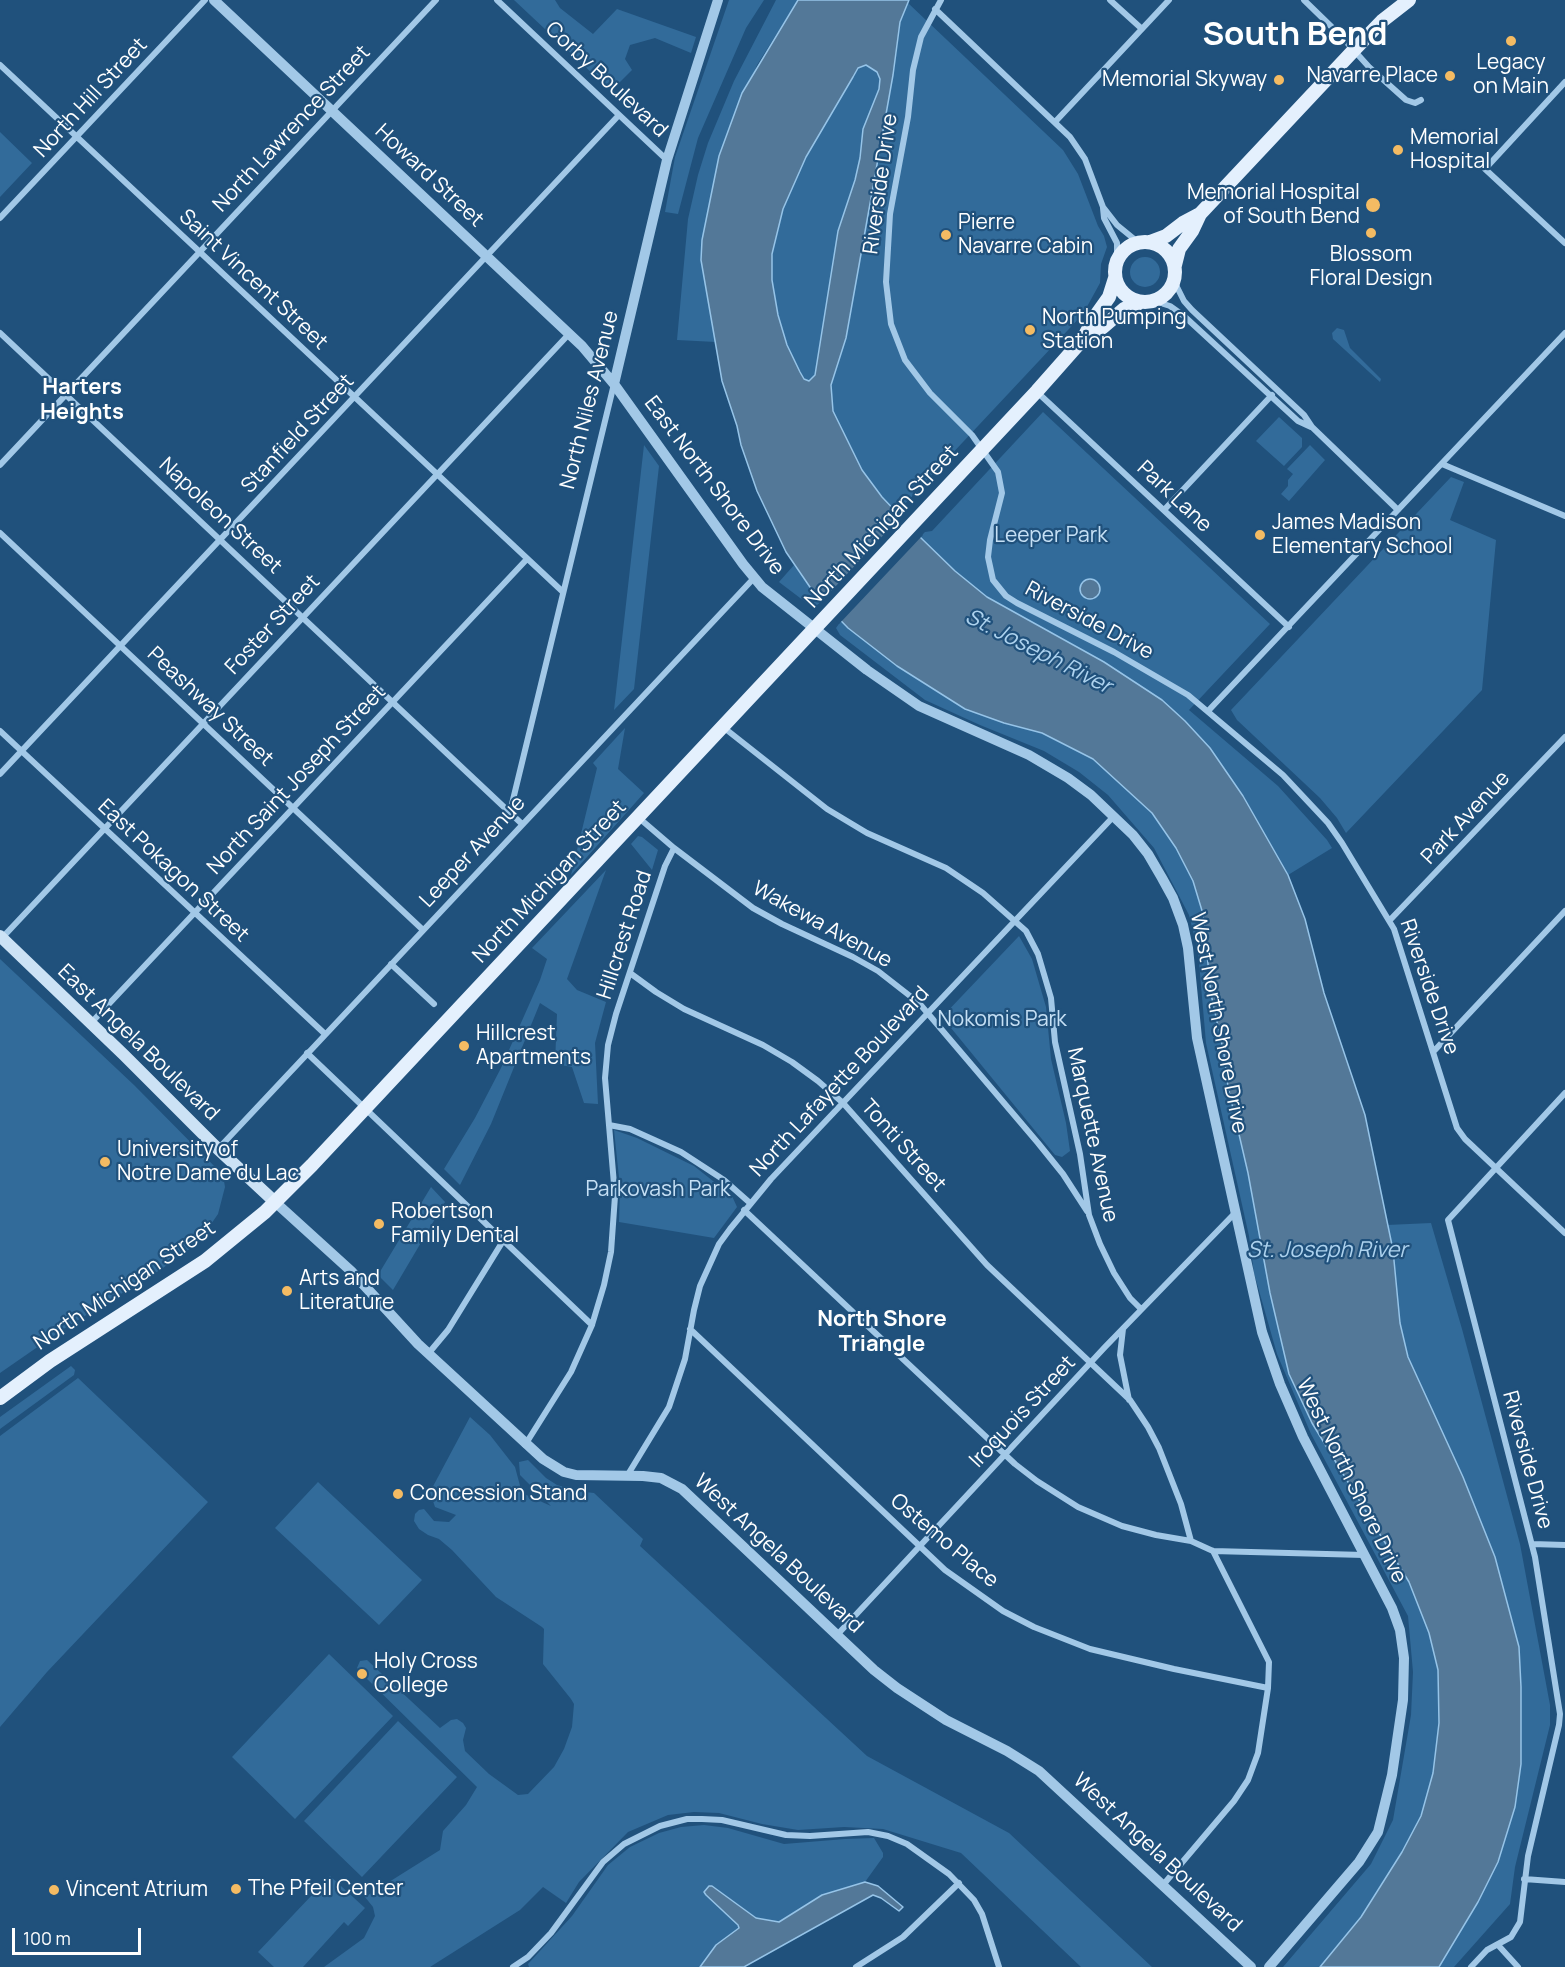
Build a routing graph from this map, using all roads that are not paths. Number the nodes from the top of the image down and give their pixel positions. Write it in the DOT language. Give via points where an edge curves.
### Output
graph roads {
  1 [pos="206,0"];
  2 [pos="214,0"];
  3 [pos="436,0"];
  4 [pos="497,0"];
  5 [pos="718,0"];
  6 [pos="941,0"];
  7 [pos="1110,0"];
  8 [pos="1169,0"];
  9 [pos="1304,0"];
  10 [pos="1395,0"];
  11 [pos="1409,0"];
  12 [pos="935,9"];
  13 [pos="1382,21"];
  14 [pos="1142,29"];
  15 [pos="1354,50"];
  16 [pos="0,65"];
  17 [pos="1565,82"];
  18 [pos="1421,100"];
  19 [pos="332,111"];
  20 [pos="619,115"];
  21 [pos="1055,122"];
  22 [pos="77,137"];
  23 [pos="666,160"];
  24 [pos="1103,207"];
  25 [pos="1200,214"];
  26 [pos="0,218"];
  27 [pos="1145,242"];
  28 [pos="1565,243"];
  29 [pos="200,252"];
  30 [pos="487,257"];
  31 [pos="1117,261"];
  32 [pos="1175,265"];
  33 [pos="1115,278"];
  34 [pos="1174,281"];
  35 [pos="1154,302"];
  36 [pos="1139,303"];
  37 [pos="0,333"];
  38 [pos="1565,333"];
  39 [pos="569,334"];
  40 [pos="1083,339"];
  41 [pos="614,384"];
  42 [pos="1276,389"];
  43 [pos="1037,391"];
  44 [pos="66,395"];
  45 [pos="1270,396"];
  46 [pos="355,398"];
  47 [pos="1312,427"];
  48 [pos="982,449"];
  49 [pos="1442,464"];
  50 [pos="0,465"];
  51 [pos="436,476"];
  52 [pos="1164,510"];
  53 [pos="1398,510"];
  54 [pos="1565,516"];
  55 [pos="0,533"];
  56 [pos="221,540"];
  57 [pos="527,559"];
  58 [pos="754,578"];
  59 [pos="563,592"];
  60 [pos="304,616"];
  61 [pos="1288,627"];
  62 [pos="814,630"];
  63 [pos="121,647"];
  64 [pos="393,701"];
  65 [pos="1209,710"];
  66 [pos="204,723"];
  67 [pos="723,728"];
  68 [pos="0,731"];
  69 [pos="1565,737"];
  70 [pos="22,752"];
  71 [pos="0,774"];
  72 [pos="293,808"];
  73 [pos="510,812"];
  74 [pos="1114,816"];
  75 [pos="639,818"];
  76 [pos="522,824"];
  77 [pos="104,830"];
  78 [pos="674,848"];
  79 [pos="1565,911"];
  80 [pos="194,914"];
  81 [pos="1015,920"];
  82 [pos="1390,920"];
  83 [pos="423,930"];
  84 [pos="1,937"];
  85 [pos="391,964"];
  86 [pos="630,973"];
  87 [pos="434,1005"];
  88 [pos="928,1012"];
  89 [pos="91,1023"];
  90 [pos="325,1035"];
  91 [pos="1434,1051"];
  92 [pos="307,1053"];
  93 [pos="1565,1094"];
  94 [pos="843,1103"];
  95 [pos="366,1108"];
  96 [pos="609,1125"];
  97 [pos="218,1149"];
  98 [pos="1496,1168"];
  99 [pos="275,1202"];
  100 [pos="750,1203"];
  101 [pos="744,1210"];
  102 [pos="1235,1213"];
  103 [pos="1089,1215"];
  104 [pos="1565,1233"];
  105 [pos="503,1241"];
  106 [pos="1141,1309"];
  107 [pos="592,1325"];
  108 [pos="690,1329"];
  109 [pos="1123,1329"];
  110 [pos="428,1354"];
  111 [pos="1091,1362"];
  112 [pos="0,1398"];
  113 [pos="1130,1400"];
  114 [pos="525,1444"];
  115 [pos="1005,1454"];
  116 [pos="627,1476"];
  117 [pos="1191,1541"];
  118 [pos="1532,1544"];
  119 [pos="1565,1545"];
  120 [pos="920,1546"];
  121 [pos="1213,1551"];
  122 [pos="1364,1555"];
  123 [pos="837,1635"];
  124 [pos="1268,1688"];
  125 [pos="1562,1722"];
  126 [pos="1524,1879"];
  127 [pos="1565,1882"];
  128 [pos="959,1883"];
  129 [pos="1163,1884"];
  130 [pos="1498,1945"];
  131 [pos="522,1965"];
  132 [pos="513,1967"];
  133 [pos="856,1967"];
  134 [pos="999,1967"];
  135 [pos="1251,1967"];
  136 [pos="1269,1967"];
  137 [pos="1471,1967"];
  138 [pos="1518,1967"];
  1 -- 22 [label="street, North Hill Street"];
  2 -- 19 [label="street, Howard Street"];
  3 -- 19 [label="street, North Lawrence Street"];
  4 -- 20 [label="street, Corby Boulevard"];
  5 -- 23 [label="street, North Niles Avenue"];
  6 -- 12 [label="street, Riverside Drive"];
  7 -- 14 [label="street"];
  8 -- 14 [label="street"];
  9 -- 15 [label="street"];
  10 -- 13 [label="main road"];
  11 -- 13 [label="main road"];
  12 -- 21 [label="street"];
  12 -- 48 [label="street, Riverside Drive" via="921,37 913,70 890,214 888,300 891,324 905,360"];
  13 -- 15 [label="main road"];
  14 -- 21 [label="street"];
  15 -- 18 [label="street" via="1406,100"];
  15 -- 25 [label="main road"];
  16 -- 22 [label="street, Saint Vincent Street"];
  17 -- 28 [label="street" via="1485,169"];
  19 -- 29 [label="street, North Lawrence Street"];
  19 -- 30 [label="street, Howard Street"];
  20 -- 23 [label="street, Corby Boulevard"];
  20 -- 30 [label="street, Stanfield Street"];
  21 -- 24 [label="street" via="1081,151"];
  22 -- 26 [label="street, North Hill Street"];
  22 -- 29 [label="street, Saint Vincent Street"];
  23 -- 41 [label="street, North Niles Avenue"];
  24 -- 27 [label="street" via="1117,225"];
  24 -- 31 [label="street" via="1104,218 1117,243"];
  25 -- 27 [label="main road" via="1166,236"];
  25 -- 32 [label="main road" via="1179,249"];
  27 -- 31 [label="main road" via="1127,249"];
  27 -- 32 [label="main road" via="1165,251"];
  29 -- 44 [label="street, North Lawrence Street"];
  29 -- 46 [label="street, Saint Vincent Street"];
  30 -- 39 [label="street, Howard Street"];
  30 -- 46 [label="street, Stanfield Street"];
  31 -- 33 [label="main road"];
  32 -- 34 [label="main road"];
  33 -- 36 [label="main road" via="1125,295"];
  33 -- 40 [label="main road, North Michigan Street" via="1109,297"];
  34 -- 35 [label="main road" via="1170,290"];
  34 -- 42 [label="street" via="1192,310"];
  35 -- 36 [label="main road"];
  35 -- 45 [label="street" via="1170,306 1184,316"];
  36 -- 40 [label="main road, North Michigan Street" via="1124,309"];
  37 -- 44 [label="street, Napoleon Street"];
  38 -- 49 [label="street"];
  39 -- 41 [label="street, Howard Street"];
  39 -- 51 [label="street, Foster Street"];
  40 -- 43 [label="main road, North Michigan Street"];
  41 -- 58 [label="street, East North Shore Drive"];
  41 -- 59 [label="street, North Niles Avenue"];
  42 -- 45 [label="street"];
  42 -- 47 [label="street"];
  43 -- 48 [label="main road, North Michigan Street"];
  43 -- 52 [label="street, Park Lane"];
  44 -- 50 [label="street, North Lawrence Street"];
  44 -- 56 [label="street, Napoleon Street"];
  45 -- 47 [label="street" via="1298,422"];
  45 -- 52 [label="street"];
  46 -- 51 [label="street, Saint Vincent Street"];
  46 -- 56 [label="street, Stanfield Street"];
  47 -- 53 [label="street"];
  48 -- 62 [label="main road, North Michigan Street"];
  48 -- 65 [label="street, Riverside Drive" via="1001,483 1001,501 988,557 999,589 1017,603 1159,676"];
  49 -- 53 [label="street"];
  49 -- 54 [label="street"];
  51 -- 57 [label="street, Saint Vincent Street"];
  51 -- 60 [label="street, Foster Street"];
  52 -- 61 [label="street, Park Lane"];
  53 -- 61 [label="street"];
  55 -- 63 [label="street, Peashway Street"];
  56 -- 60 [label="street, Napoleon Street"];
  56 -- 63 [label="street, Stanfield Street"];
  57 -- 59 [label="street, Saint Vincent Street"];
  57 -- 64 [label="street, North Saint Joseph Street"];
  58 -- 62 [label="street, East North Shore Drive"];
  58 -- 76 [label="street, Leeper Avenue"];
  59 -- 73 [label="street, North Niles Avenue"];
  60 -- 64 [label="street, Napoleon Street"];
  60 -- 66 [label="street, Foster Street"];
  61 -- 65 [label="street"];
  62 -- 67 [label="main road, North Michigan Street"];
  62 -- 74 [label="street, West North Shore Drive" via="919,706 1029,755 1068,778"];
  63 -- 66 [label="street, Peashway Street"];
  63 -- 70 [label="street, Stanfield Street"];
  64 -- 72 [label="street, North Saint Joseph Street"];
  64 -- 73 [label="street, Napoleon Street"];
  65 -- 82 [label="street, Riverside Drive" via="1283,775 1328,823"];
  66 -- 72 [label="street, Peashway Street"];
  66 -- 77 [label="street, Foster Street"];
  67 -- 75 [label="main road, North Michigan Street"];
  67 -- 81 [label="street, Marquette Avenue" via="827,809 946,868"];
  68 -- 70 [label="street, East Pokagon Street"];
  69 -- 82 [label="street, Park Avenue"];
  70 -- 71 [label="street, Stanfield Street"];
  70 -- 77 [label="street, East Pokagon Street"];
  72 -- 80 [label="street, North Saint Joseph Street"];
  72 -- 83 [label="street, Peashway Street"];
  73 -- 76 [label="street, Napoleon Street"];
  74 -- 81 [label="street, North Lafayette Boulevard"];
  74 -- 102 [label="street, West North Shore Drive" via="1148,854 1183,925 1197,1038"];
  75 -- 78 [label="street, Wakewa Avenue"];
  75 -- 95 [label="main road, North Michigan Street"];
  76 -- 83 [label="street, Leeper Avenue"];
  77 -- 80 [label="street, East Pokagon Street"];
  77 -- 84 [label="street, Foster Street"];
  78 -- 86 [label="street, Hillcrest Road"];
  78 -- 88 [label="street, Wakewa Avenue" via="753,908 870,966"];
  79 -- 91 [label="street"];
  80 -- 89 [label="street, North Saint Joseph Street"];
  80 -- 90 [label="street, East Pokagon Street"];
  81 -- 88 [label="street, North Lafayette Boulevard"];
  81 -- 103 [label="street, Marquette Avenue" via="1026,931 1046,975 1057,1055 1080,1154"];
  82 -- 91 [label="street, Riverside Drive"];
  83 -- 85 [label="street, Leeper Avenue"];
  84 -- 89 [label="main road, East Angela Boulevard"];
  85 -- 87 [label="street"];
  85 -- 90 [label="street, Leeper Avenue"];
  86 -- 94 [label="street, Tonti Street" via="684,1009 792,1062"];
  86 -- 96 [label="street, Hillcrest Road" via="608,1045 605,1078"];
  88 -- 94 [label="street, North Lafayette Boulevard"];
  88 -- 103 [label="street, Wakewa Avenue" via="1063,1174"];
  89 -- 97 [label="main road, East Angela Boulevard"];
  90 -- 92 [label="street, Leeper Avenue"];
  91 -- 98 [label="street, Riverside Drive" via="1457,1128"];
  92 -- 95 [label="street"];
  92 -- 97 [label="street, Leeper Avenue"];
  93 -- 98 [label="street"];
  94 -- 100 [label="street, North Lafayette Boulevard"];
  94 -- 111 [label="street, Tonti Street" via="987,1265"];
  95 -- 99 [label="main road, North Michigan Street"];
  95 -- 105 [label="street"];
  96 -- 100 [label="street" via="630,1129 681,1152 724,1180"];
  96 -- 107 [label="street, Hillcrest Road" via="615,1221 604,1285"];
  97 -- 99 [label="main road, East Angela Boulevard"];
  98 -- 104 [label="street"];
  98 -- 118 [label="street, Riverside Drive" via="1448,1220"];
  99 -- 110 [label="street, West Angela Boulevard" via="351,1271"];
  99 -- 112 [label="main road, North Michigan Street" via="205,1261"];
  100 -- 101 [label="street, North Lafayette Boulevard"];
  101 -- 108 [label="street, North Lafayette Boulevard" via="719,1244 709,1266"];
  101 -- 115 [label="street"];
  102 -- 106 [label="street, Iroquois Street"];
  102 -- 122 [label="street, West North Shore Drive" via="1256,1312 1280,1384"];
  103 -- 106 [label="street, Marquette Avenue" via="1114,1273"];
  105 -- 107 [label="street"];
  105 -- 110 [label="street" via="448,1330"];
  106 -- 109 [label="street, Iroquois Street"];
  107 -- 114 [label="street, Hillcrest Road" via="571,1372"];
  108 -- 116 [label="street, North Lafayette Boulevard" via="684,1365 669,1407"];
  108 -- 120 [label="street, Ostemo Place"];
  109 -- 111 [label="street, Iroquois Street"];
  109 -- 113 [label="street" via="1120,1355"];
  110 -- 114 [label="street, West Angela Boulevard"];
  111 -- 113 [label="street"];
  111 -- 115 [label="street, Iroquois Street"];
  113 -- 117 [label="street" via="1160,1448"];
  114 -- 116 [label="street, West Angela Boulevard" via="564,1472 585,1477"];
  115 -- 117 [label="street" via="1051,1491 1101,1518 1135,1530"];
  115 -- 120 [label="street, Iroquois Street"];
  116 -- 123 [label="street, West Angela Boulevard" via="661,1478 682,1489"];
  117 -- 121 [label="street"];
  118 -- 119 [label="street"];
  118 -- 125 [label="street, Riverside Drive"];
  120 -- 123 [label="street, Iroquois Street"];
  120 -- 124 [label="street, Ostemo Place" via="983,1598 1053,1635 1110,1654"];
  121 -- 122 [label="street"];
  121 -- 124 [label="street" via="1269,1662"];
  122 -- 136 [label="street, West North Shore Drive" via="1396,1618 1404,1658 1403,1700 1383,1820 1373,1844"];
  123 -- 129 [label="street, West Angela Boulevard" via="874,1670 924,1706 1039,1771"];
  124 -- 129 [label="street" via="1258,1753 1248,1780"];
  125 -- 126 [label="street, Riverside Drive"];
  126 -- 127 [label="street"];
  126 -- 130 [label="street, Riverside Drive" via="1517,1930"];
  128 -- 131 [label="street" via="907,1844 878,1834 798,1836 712,1819 677,1821 647,1831 603,1862 551,1933"];
  128 -- 133 [label="street" via="903,1937"];
  128 -- 134 [label="street" via="982,1914"];
  129 -- 135 [label="street, West Angela Boulevard"];
  130 -- 137 [label="street, Riverside Drive" via="1487,1950"];
  130 -- 138 [label="street"];
  131 -- 132 [label="street"];
}
